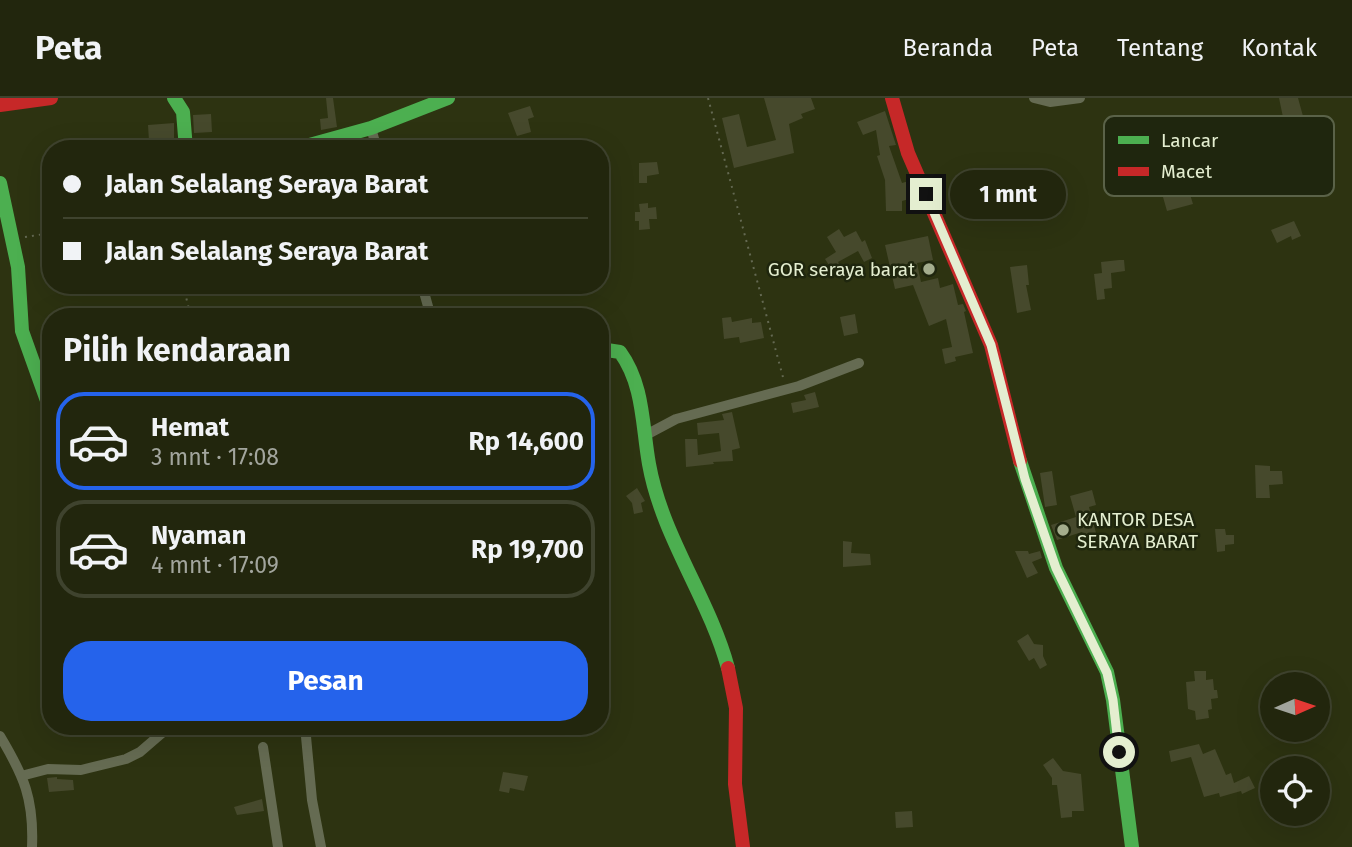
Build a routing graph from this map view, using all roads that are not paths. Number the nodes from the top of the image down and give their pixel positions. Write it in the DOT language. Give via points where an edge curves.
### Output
graph roads {
  1 [pos="51,98"];
  2 [pos="174,98"];
  3 [pos="448,98"];
  4 [pos="892,98"];
  5 [pos="1034,98"];
  6 [pos="1080,98"];
  7 [pos="0,105"];
  8 [pos="371,128"];
  9 [pos="185,140"];
  10 [pos="328,140"];
  11 [pos="374,140"];
  12 [pos="0,183"];
  13 [pos="609,349"];
  14 [pos="859,363"];
  15 [pos="42,387"];
  16 [pos="644,436"];
  17 [pos="160,735"];
  18 [pos="306,735"];
  19 [pos="0,736"];
  20 [pos="263,747"];
  21 [pos="22,776"];
  22 [pos="32,847"];
  23 [pos="278,847"];
  24 [pos="321,847"];
  25 [pos="743,847"];
  26 [pos="1132,847"];
  1 -- 7 [label="street"];
  2 -- 9 [label="street" via="183,112"];
  3 -- 8 [label="street"];
  4 -- 26 [label="street" via="908,153 991,345 1025,479 1056,568 1107,673"];
  5 -- 6 [label="street" via="1050,102"];
  8 -- 10 [label="street"];
  8 -- 11 [label="street"];
  12 -- 15 [label="street" via="14,239 22,331"];
  13 -- 16 [label="street" via="627,359 635,378"];
  14 -- 16 [label="street" via="786,390 676,419"];
  16 -- 25 [label="street" via="651,477 681,557 712,621 732,682 737,708 735,783"];
  17 -- 21 [label="street" via="126,759 81,770 48,769"];
  18 -- 24 [label="street"];
  19 -- 21 [label="street"];
  20 -- 23 [label="street"];
  21 -- 22 [label="street" via="33,813"];
}
